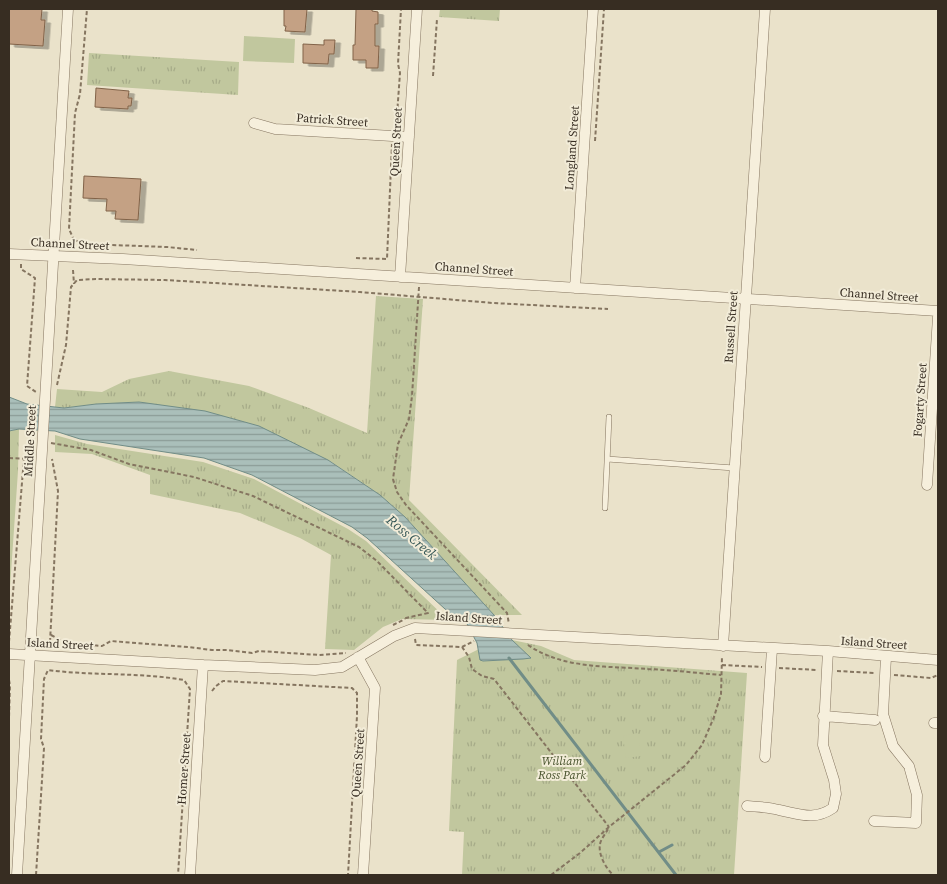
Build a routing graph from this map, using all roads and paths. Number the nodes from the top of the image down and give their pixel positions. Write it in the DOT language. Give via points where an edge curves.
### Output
graph roads {
  1 [pos="68,9"];
  2 [pos="87,9"];
  3 [pos="401,9"];
  4 [pos="416,9"];
  5 [pos="593,9"];
  6 [pos="765,9"];
  7 [pos="437,19"];
  8 [pos="434,76"];
  9 [pos="254,123"];
  10 [pos="393,136"];
  11 [pos="408,137"];
  12 [pos="74,240"];
  13 [pos="197,250"];
  14 [pos="9,254"];
  15 [pos="21,254"];
  16 [pos="54,256"];
  17 [pos="74,257"];
  18 [pos="356,258"];
  19 [pos="72,270"];
  20 [pos="400,277"];
  21 [pos="420,278"];
  22 [pos="74,284"];
  23 [pos="575,288"];
  24 [pos="419,296"];
  25 [pos="746,299"];
  26 [pos="608,309"];
  27 [pos="938,311"];
  28 [pos="938,317"];
  29 [pos="56,388"];
  30 [pos="42,394"];
  31 [pos="609,417"];
  32 [pos="46,439"];
  33 [pos="52,452"];
  34 [pos="9,458"];
  35 [pos="24,458"];
  36 [pos="41,459"];
  37 [pos="607,459"];
  38 [pos="734,468"];
  39 [pos="927,485"];
  40 [pos="604,508"];
  41 [pos="406,618"];
  42 [pos="393,625"];
  43 [pos="415,628"];
  44 [pos="510,634"];
  45 [pos="51,635"];
  46 [pos="476,640"];
  47 [pos="9,642"];
  48 [pos="50,642"];
  49 [pos="525,642"];
  50 [pos="723,646"];
  51 [pos="462,648"];
  52 [pos="772,649"];
  53 [pos="828,652"];
  54 [pos="346,653"];
  55 [pos="9,654"];
  56 [pos="30,656"];
  57 [pos="886,656"];
  58 [pos="358,657"];
  59 [pos="938,660"];
  60 [pos="203,665"];
  61 [pos="721,676"];
  62 [pos="9,680"];
  63 [pos="211,694"];
  64 [pos="823,716"];
  65 [pos="9,718"];
  66 [pos="875,720"];
  67 [pos="765,757"];
  68 [pos="747,806"];
  69 [pos="874,822"];
  70 [pos="609,826"];
  71 [pos="17,875"];
  72 [pos="36,875"];
  73 [pos="178,875"];
  74 [pos="190,875"];
  75 [pos="348,875"];
  76 [pos="363,875"];
  77 [pos="551,875"];
  78 [pos="613,875"];
  1 -- 16 [label="street, Middle Street"];
  2 -- 12 [label="path" via="80,94 75,113 69,229"];
  3 -- 10 [label="path" via="399,90"];
  4 -- 11 [label="street, Queen Street"];
  5 -- 23 [label="street, Longland Street"];
  6 -- 25 [label="street, Russell Street"];
  7 -- 8 [label="path"];
  9 -- 10 [label="street, Patrick Street" via="275,129"];
  10 -- 11 [label="street, Patrick Street"];
  10 -- 18 [label="path" via="386,259"];
  11 -- 20 [label="street, Queen Street"];
  12 -- 13 [label="path" via="85,244"];
  12 -- 17 [label="path"];
  14 -- 15 [label="street, Channel Street"];
  15 -- 16 [label="street, Channel Street"];
  15 -- 30 [label="path" via="21,269 35,278 27,386"];
  16 -- 17 [label="street, Channel Street"];
  16 -- 30 [label="street, Middle Street"];
  17 -- 20 [label="street, Channel Street"];
  19 -- 22 [label="path"];
  20 -- 21 [label="street, Channel Street"];
  21 -- 23 [label="street, Channel Street"];
  21 -- 24 [label="path"];
  22 -- 24 [label="path" via="77,280 96,279 165,280"];
  22 -- 29 [label="path" via="71,287 66,345"];
  23 -- 25 [label="street, Channel Street"];
  24 -- 26 [label="path"];
  24 -- 44 [label="path" via="409,420 398,444 393,479 406,505 507,613"];
  25 -- 27 [label="street, Channel Street"];
  25 -- 38 [label="street, Russell Street"];
  28 -- 39 [label="street, Fogarty Street"];
  30 -- 32 [label="street, Middle Street"];
  31 -- 37 [label="lane"];
  32 -- 36 [label="street, Middle Street"];
  32 -- 41 [label="path" via="51,444 91,450 129,464 194,478 253,496 359,547 377,560 428,613"];
  33 -- 45 [label="path" via="58,491"];
  34 -- 35 [label="path"];
  35 -- 36 [label="path"];
  35 -- 47 [label="path"];
  36 -- 56 [label="street, Middle Street"];
  37 -- 38 [label="lane"];
  37 -- 40 [label="lane"];
  38 -- 50 [label="street, Russell Street"];
  41 -- 42 [label="path"];
  41 -- 43 [label="path"];
  43 -- 44 [label="street, Island Street"];
  43 -- 51 [label="path" via="416,645"];
  43 -- 58 [label="street, Island Street"];
  44 -- 50 [label="street, Island Street"];
  45 -- 48 [label="path"];
  45 -- 54 [label="path" via="66,643 102,646 112,641 252,653"];
  46 -- 51 [label="path"];
  49 -- 61 [label="path" via="552,657 580,664"];
  50 -- 52 [label="street, Island Street"];
  50 -- 61 [label="path"];
  51 -- 70 [label="path" via="469,656 472,668 482,676 494,679"];
  52 -- 53 [label="street, Island Street"];
  52 -- 67 [label="street"];
  53 -- 57 [label="street, Island Street"];
  53 -- 64 [label="street"];
  55 -- 56 [label="street, Island Street"];
  56 -- 60 [label="street, Island Street"];
  56 -- 71 [label="street, Middle Street"];
  57 -- 59 [label="street, Island Street"];
  57 -- 69 [label="street" via="883,714 892,746 909,766 917,795 916,823"];
  58 -- 60 [label="street, Island Street" via="342,667 315,670"];
  58 -- 76 [label="street, Queen Street" via="375,688"];
  60 -- 74 [label="street, Homer Street"];
  61 -- 70 [label="path" via="714,717 702,745 686,765"];
  62 -- 65 [label="path"];
  63 -- 75 [label="path" via="223,681 352,688 357,692"];
  64 -- 66 [label="street"];
  64 -- 68 [label="street" via="822,745 836,794 833,808 827,813 805,816"];
  70 -- 77 [label="path"];
  70 -- 78 [label="path" via="600,844 601,856"];
  72 -- 73 [label="path" via="44,748 41,739 44,679 48,670 166,677 184,680 190,689"];
}
